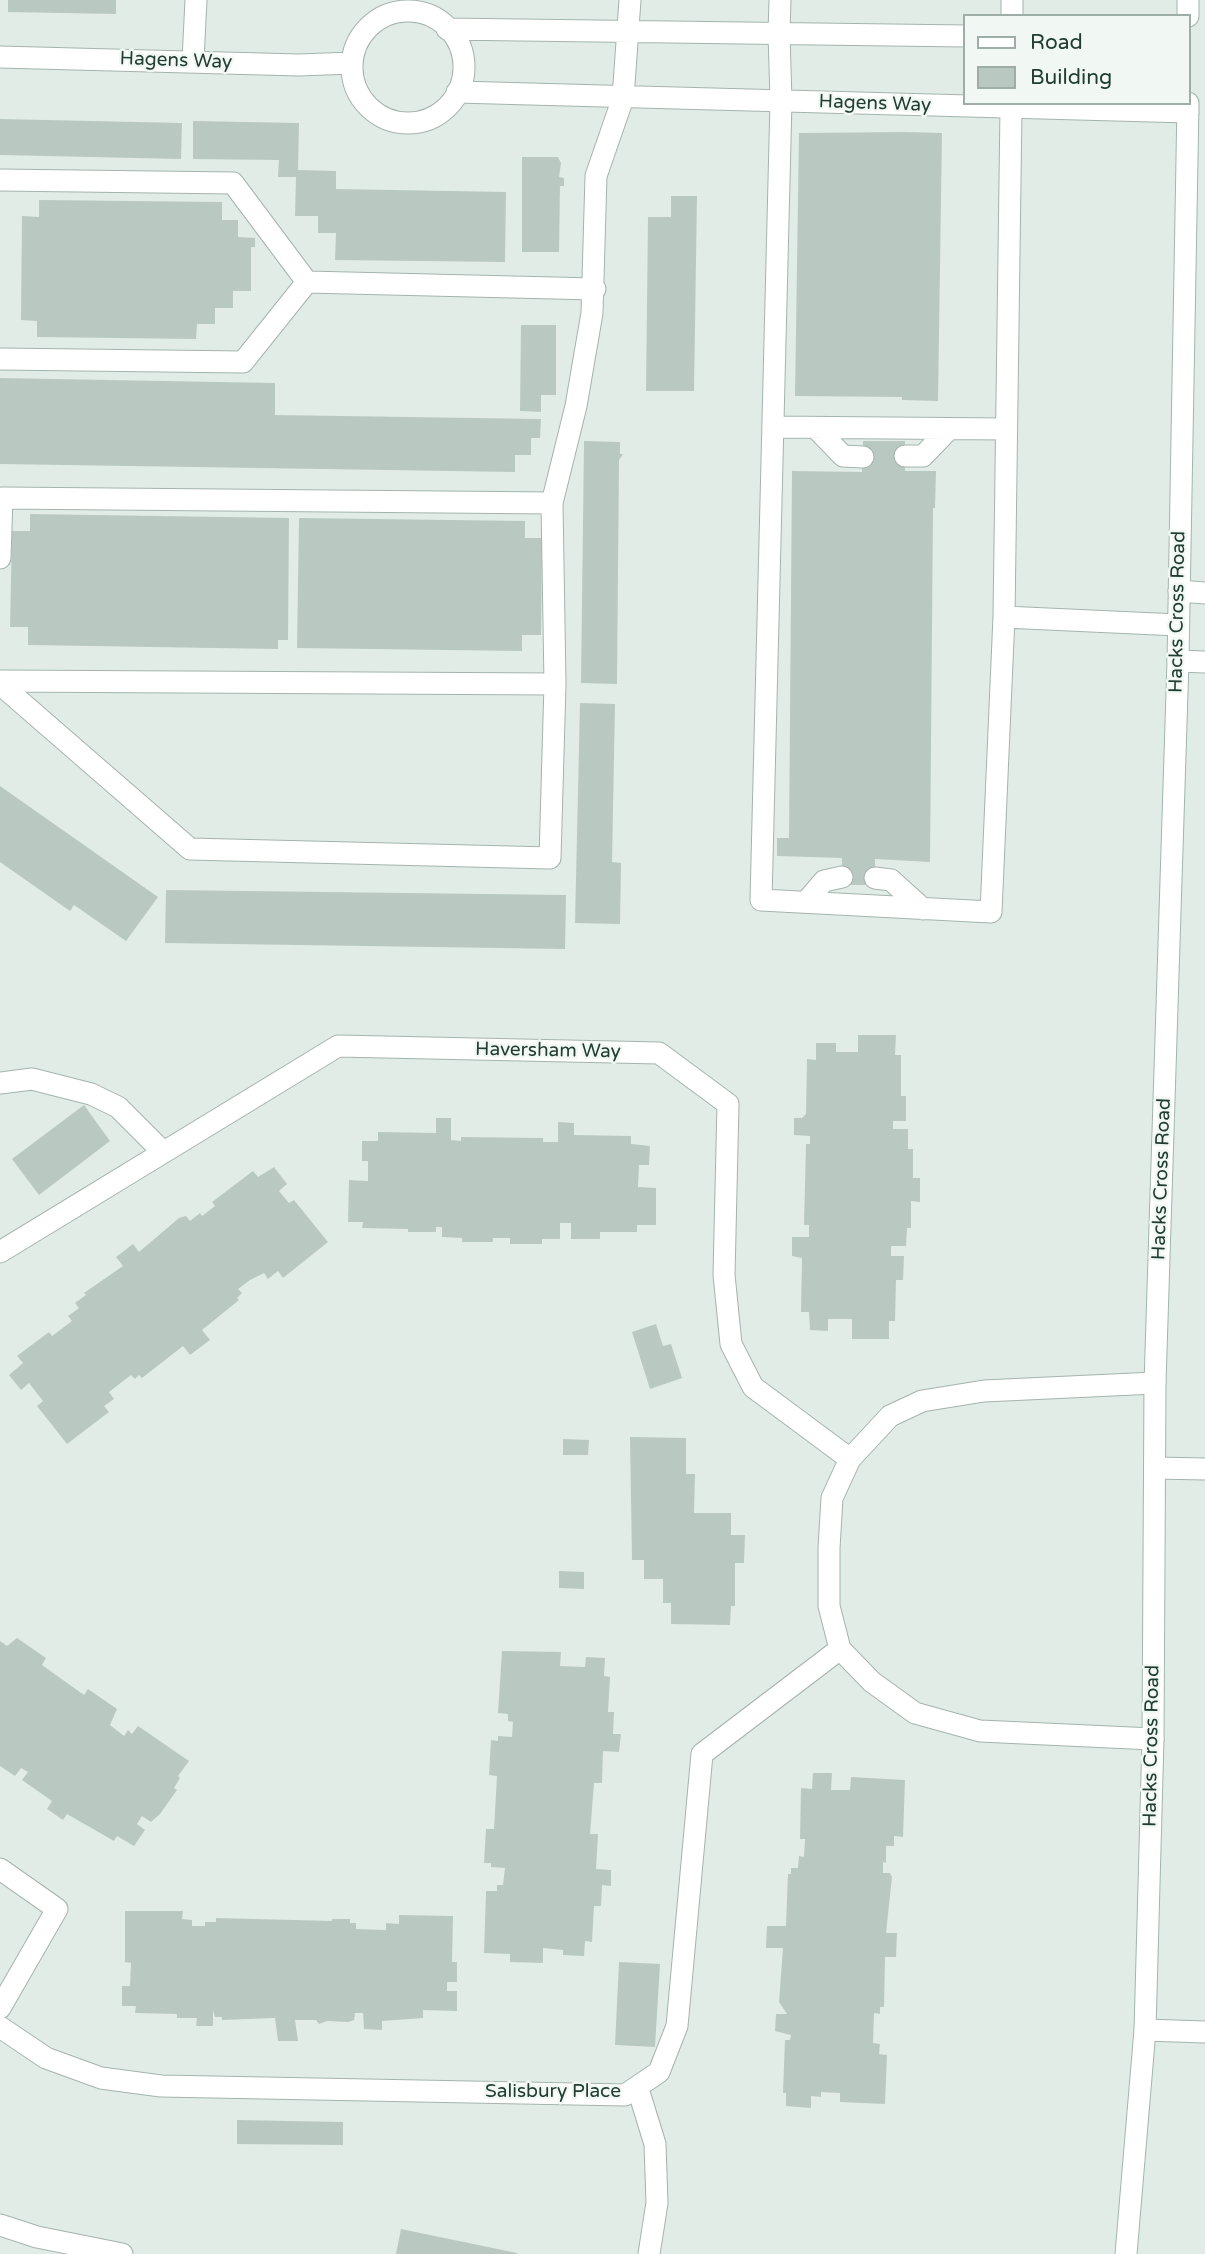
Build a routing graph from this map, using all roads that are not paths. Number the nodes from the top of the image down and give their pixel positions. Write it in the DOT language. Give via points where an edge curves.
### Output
graph roads {
  1 [pos="196,0"];
  2 [pos="630,0"];
  3 [pos="780,0"];
  4 [pos="447,29"];
  5 [pos="628,30"];
  6 [pos="779,33"];
  7 [pos="964,36"];
  8 [pos="0,57"];
  9 [pos="193,60"];
  10 [pos="352,63"];
  11 [pos="457,92"];
  12 [pos="623,97"];
  13 [pos="780,101"];
  14 [pos="964,104"];
  15 [pos="1011,105"];
  16 [pos="1188,108"];
  17 [pos="0,180"];
  18 [pos="307,282"];
  19 [pos="595,289"];
  20 [pos="0,359"];
  21 [pos="773,428"];
  22 [pos="816,428"];
  23 [pos="949,429"];
  24 [pos="1006,429"];
  25 [pos="905,456"];
  26 [pos="863,457"];
  27 [pos="552,503"];
  28 [pos="0,558"];
  29 [pos="1179,591"];
  30 [pos="1205,593"];
  31 [pos="1004,617"];
  32 [pos="1178,625"];
  33 [pos="1178,660"];
  34 [pos="1205,662"];
  35 [pos="0,682"];
  36 [pos="555,684"];
  37 [pos="842,877"];
  38 [pos="875,878"];
  39 [pos="806,902"];
  40 [pos="923,909"];
  41 [pos="0,1083"];
  42 [pos="163,1152"];
  43 [pos="0,1252"];
  44 [pos="1155,1384"];
  45 [pos="850,1459"];
  46 [pos="1155,1468"];
  47 [pos="1205,1469"];
  48 [pos="839,1649"];
  49 [pos="1153,1739"];
  50 [pos="0,1869"];
  51 [pos="0,2008"];
  52 [pos="0,2028"];
  53 [pos="1144,2030"];
  54 [pos="1205,2032"];
  55 [pos="638,2089"];
  56 [pos="0,2225"];
  57 [pos="95,2251"];
  58 [pos="122,2254"];
  59 [pos="649,2254"];
  60 [pos="1126,2254"];
  1 -- 9 [label="street"];
  2 -- 5 [label="street"];
  3 -- 6 [label="street"];
  4 -- 5 [label="street"];
  4 -- 10 [label="street" via="437,19 416,12 394,12 374,22 359,38"];
  4 -- 11 [label="street" via="463,54 464,76"];
  5 -- 6 [label="street"];
  5 -- 12 [label="street"];
  6 -- 7 [label="street"];
  6 -- 13 [label="street"];
  8 -- 9 [label="street, Hagens Way"];
  9 -- 10 [label="street, Hagens Way"];
  10 -- 11 [label="street" via="352,81 362,101 378,116 399,123 421,122 441,113"];
  11 -- 12 [label="street, Hagens Way"];
  12 -- 13 [label="street, Hagens Way"];
  12 -- 19 [label="street" via="596,176"];
  13 -- 14 [label="street, Hagens Way"];
  13 -- 21 [label="street"];
  15 -- 16 [label="street, Hagens Way"];
  15 -- 24 [label="street"];
  16 -- 29 [label="street, Hacks Cross Road"];
  17 -- 18 [label="street" via="233,183"];
  18 -- 19 [label="street"];
  18 -- 20 [label="street" via="243,362"];
  19 -- 27 [label="street" via="576,406"];
  21 -- 22 [label="street"];
  21 -- 39 [label="street" via="761,900"];
  22 -- 23 [label="street"];
  22 -- 26 [label="street" via="843,456"];
  23 -- 24 [label="street"];
  23 -- 25 [label="street" via="923,456"];
  24 -- 31 [label="street"];
  27 -- 28 [label="street" via="2,498"];
  27 -- 36 [label="street"];
  29 -- 30 [label="street"];
  29 -- 32 [label="street, Hacks Cross Road"];
  31 -- 32 [label="street"];
  31 -- 40 [label="street" via="991,912"];
  32 -- 33 [label="street, Hacks Cross Road"];
  33 -- 34 [label="street"];
  33 -- 44 [label="street, Hacks Cross Road"];
  35 -- 36 [label="street"];
  35 -- 36 [label="street" via="190,849 550,858"];
  37 -- 39 [label="street" via="824,881"];
  38 -- 40 [label="street" via="891,880"];
  39 -- 40 [label="street"];
  41 -- 42 [label="street" via="32,1079 91,1094 118,1107"];
  42 -- 43 [label="street, Haversham Way"];
  42 -- 45 [label="street, Haversham Way" via="338,1046 659,1054 728,1104 724,1275 731,1344 753,1387"];
  44 -- 45 [label="street" via="984,1391 922,1401 890,1416"];
  44 -- 46 [label="street, Hacks Cross Road"];
  45 -- 48 [label="street" via="832,1498 829,1548 829,1606"];
  46 -- 47 [label="street"];
  46 -- 49 [label="street, Hacks Cross Road"];
  48 -- 49 [label="street" via="872,1682 915,1713 980,1731"];
  48 -- 55 [label="street, Salisbury Place" via="702,1754 677,2026 659,2073"];
  49 -- 53 [label="street, Hacks Cross Road"];
  50 -- 51 [label="street" via="57,1909"];
  52 -- 55 [label="street, Salisbury Place" via="46,2058 101,2078 161,2086 625,2095"];
  53 -- 54 [label="street"];
  53 -- 60 [label="street, Hacks Cross Road"];
  55 -- 59 [label="street" via="655,2144 657,2203"];
  56 -- 57 [label="street"];
  57 -- 58 [label="street"];
}
